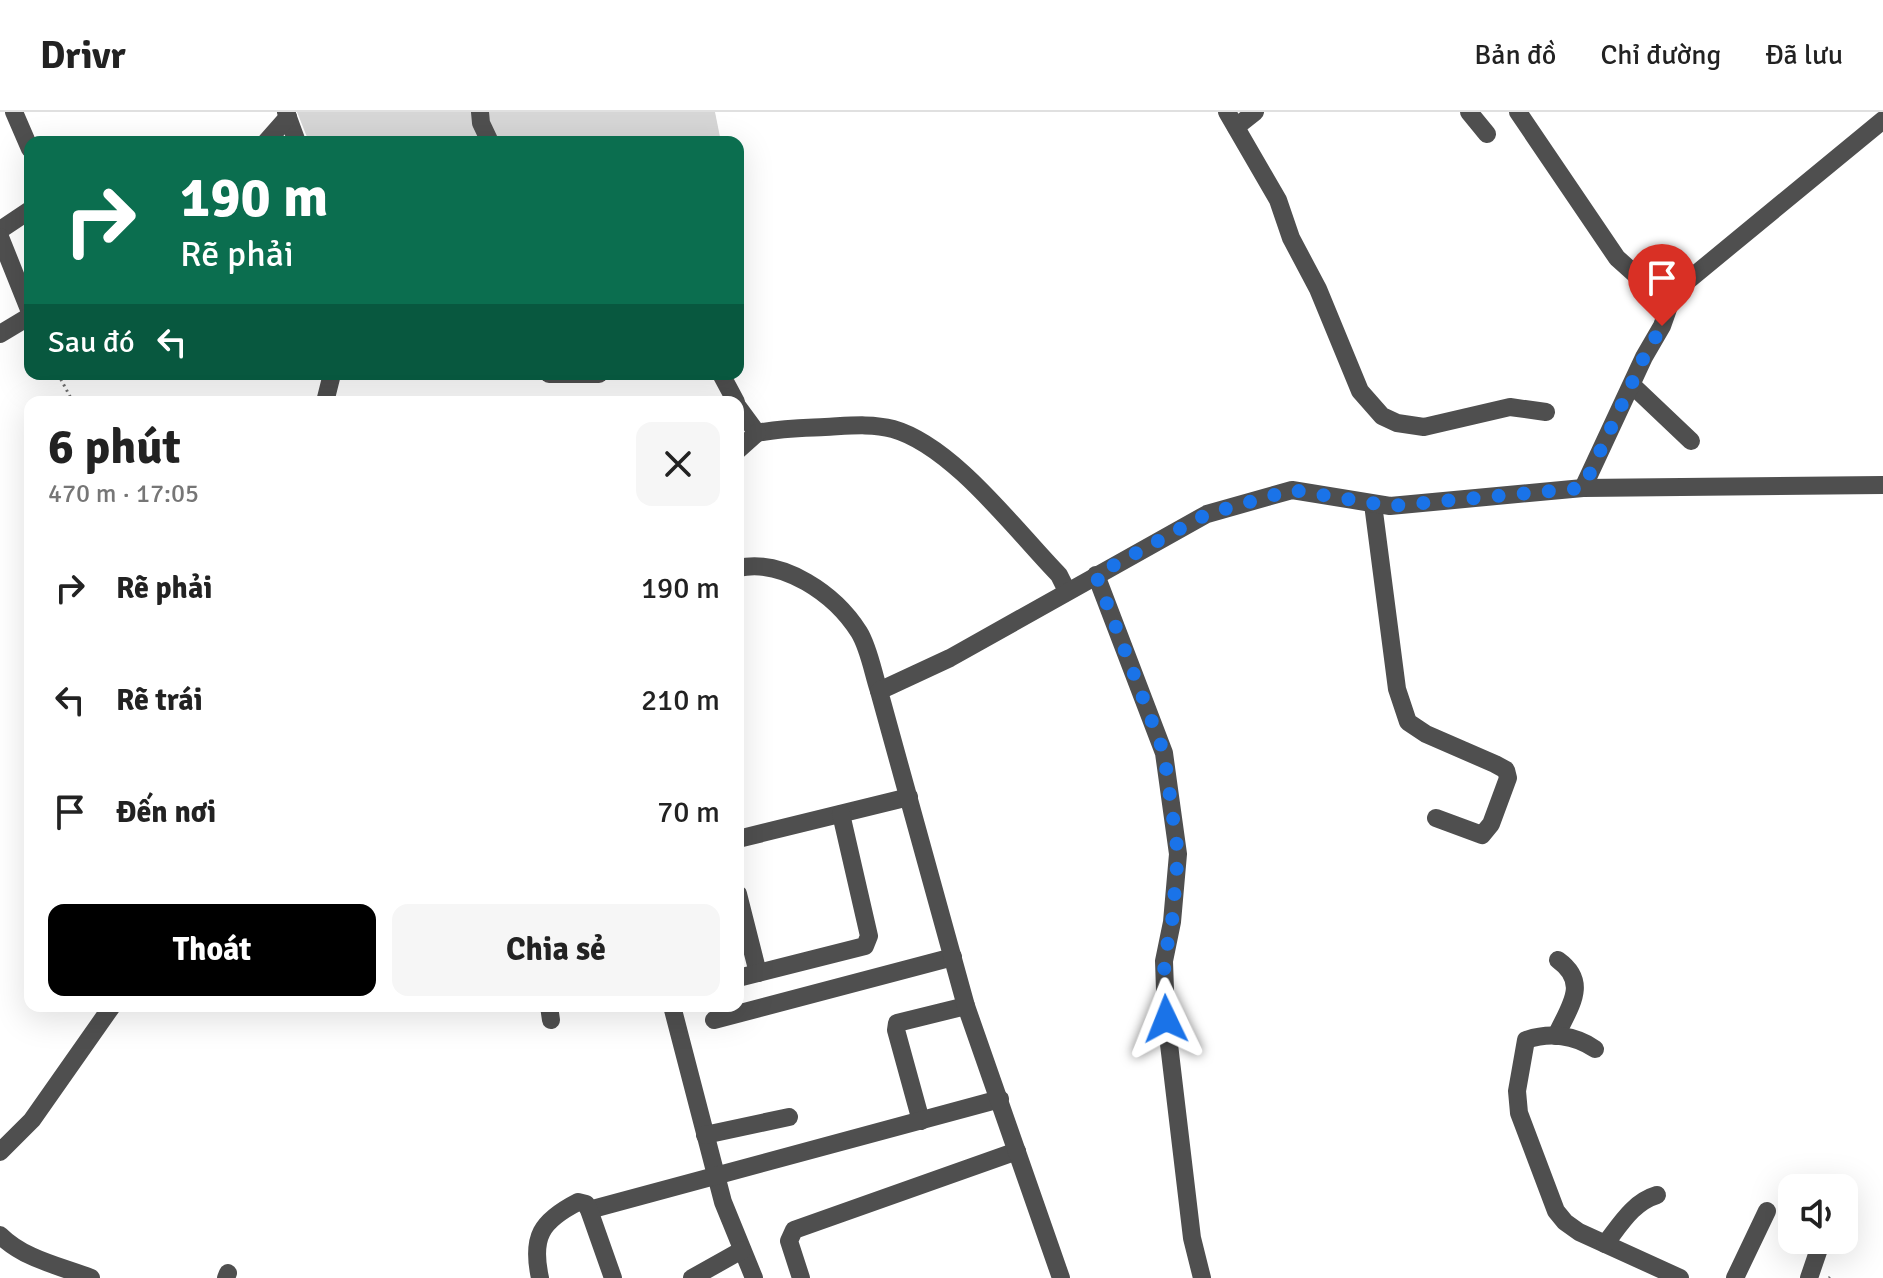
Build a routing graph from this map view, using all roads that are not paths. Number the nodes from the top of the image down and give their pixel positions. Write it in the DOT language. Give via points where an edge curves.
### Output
graph roads {
  1 [pos="14,112"];
  2 [pos="480,112"];
  3 [pos="1255,112"];
  4 [pos="1469,112"];
  5 [pos="1518,112"];
  6 [pos="287,115"];
  7 [pos="1231,120"];
  8 [pos="1883,120"];
  9 [pos="1487,134"];
  10 [pos="24,136"];
  11 [pos="271,136"];
  12 [pos="295,136"];
  13 [pos="487,136"];
  14 [pos="24,214"];
  15 [pos="0,230"];
  16 [pos="0,237"];
  17 [pos="1674,292"];
  18 [pos="24,299"];
  19 [pos="24,318"];
  20 [pos="0,334"];
  21 [pos="1632,385"];
  22 [pos="1546,412"];
  23 [pos="744,414"];
  24 [pos="757,433"];
  25 [pos="1691,441"];
  26 [pos="744,445"];
  27 [pos="1883,485"];
  28 [pos="1583,488"];
  29 [pos="1373,504"];
  30 [pos="744,568"];
  31 [pos="1096,575"];
  32 [pos="1067,591"];
  33 [pos="879,691"];
  34 [pos="909,797"];
  35 [pos="841,814"];
  36 [pos="1436,818"];
  37 [pos="744,838"];
  38 [pos="744,918"];
  39 [pos="953,957"];
  40 [pos="1558,960"];
  41 [pos="758,973"];
  42 [pos="744,976"];
  43 [pos="966,1006"];
  44 [pos="108,1012"];
  45 [pos="674,1012"];
  46 [pos="714,1020"];
  47 [pos="1556,1036"];
  48 [pos="1595,1049"];
  49 [pos="1000,1099"];
  50 [pos="789,1117"];
  51 [pos="921,1121"];
  52 [pos="705,1135"];
  53 [pos="1017,1151"];
  54 [pos="0,1152"];
  55 [pos="716,1177"];
  56 [pos="1657,1195"];
  57 [pos="589,1210"];
  58 [pos="1767,1211"];
  59 [pos="0,1235"];
  60 [pos="1605,1244"];
  61 [pos="742,1250"];
  62 [pos="1817,1254"];
  63 [pos="1058,1277"];
  64 [pos="91,1278"];
  65 [pos="540,1278"];
  66 [pos="613,1278"];
  67 [pos="692,1278"];
  68 [pos="754,1278"];
  69 [pos="801,1278"];
  70 [pos="1202,1278"];
  71 [pos="1680,1278"];
  72 [pos="1735,1278"];
  73 [pos="1809,1278"];
  1 -- 10 [label="street"];
  2 -- 13 [label="street"];
  3 -- 7 [label="street"];
  4 -- 9 [label="street"];
  5 -- 17 [label="street" via="1617,258 1655,292"];
  6 -- 11 [label="street"];
  6 -- 12 [label="street"];
  7 -- 22 [label="street" via="1278,200 1360,391 1382,416 1424,427 1510,407"];
  8 -- 17 [label="street"];
  14 -- 15 [label="street"];
  16 -- 18 [label="street"];
  17 -- 21 [label="street"];
  19 -- 20 [label="street"];
  21 -- 25 [label="street"];
  21 -- 28 [label="street"];
  23 -- 24 [label="street"];
  24 -- 26 [label="street"];
  24 -- 32 [label="street" via="862,425 893,429 922,441 955,466 1059,575"];
  27 -- 28 [label="street"];
  28 -- 29 [label="street"];
  29 -- 31 [label="street" via="1292,490 1207,514"];
  29 -- 36 [label="street" via="1397,689 1408,722 1506,770 1508,778 1482,835"];
  30 -- 33 [label="street" via="770,566 817,589 860,633"];
  31 -- 32 [label="street"];
  31 -- 70 [label="street" via="1164,753 1178,854 1164,961 1166,1019 1192,1238"];
  32 -- 33 [label="street" via="950,658"];
  33 -- 34 [label="street"];
  34 -- 35 [label="street"];
  34 -- 39 [label="street"];
  35 -- 37 [label="street"];
  35 -- 41 [label="street" via="868,940 865,946"];
  38 -- 41 [label="street"];
  39 -- 43 [label="street"];
  39 -- 46 [label="street"];
  40 -- 47 [label="street" via="1567,966 1576,989"];
  41 -- 42 [label="street"];
  43 -- 49 [label="street"];
  43 -- 51 [label="street" via="897,1023"];
  44 -- 54 [label="street" via="32,1120"];
  45 -- 52 [label="street"];
  47 -- 48 [label="street"];
  47 -- 60 [label="street" via="1524,1042 1519,1113 1556,1211 1572,1227"];
  49 -- 51 [label="street"];
  49 -- 53 [label="street"];
  50 -- 52 [label="street"];
  51 -- 55 [label="street"];
  52 -- 55 [label="street"];
  53 -- 63 [label="street"];
  53 -- 69 [label="street" via="794,1230 789,1241"];
  55 -- 57 [label="street"];
  55 -- 61 [label="street"];
  56 -- 60 [label="street" via="1634,1208"];
  57 -- 65 [label="street" via="578,1202 546,1222 538,1237"];
  57 -- 66 [label="street"];
  58 -- 72 [label="street"];
  59 -- 64 [label="street" via="29,1256"];
  60 -- 71 [label="street"];
  61 -- 67 [label="street"];
  61 -- 68 [label="street"];
  62 -- 73 [label="street"];
}
